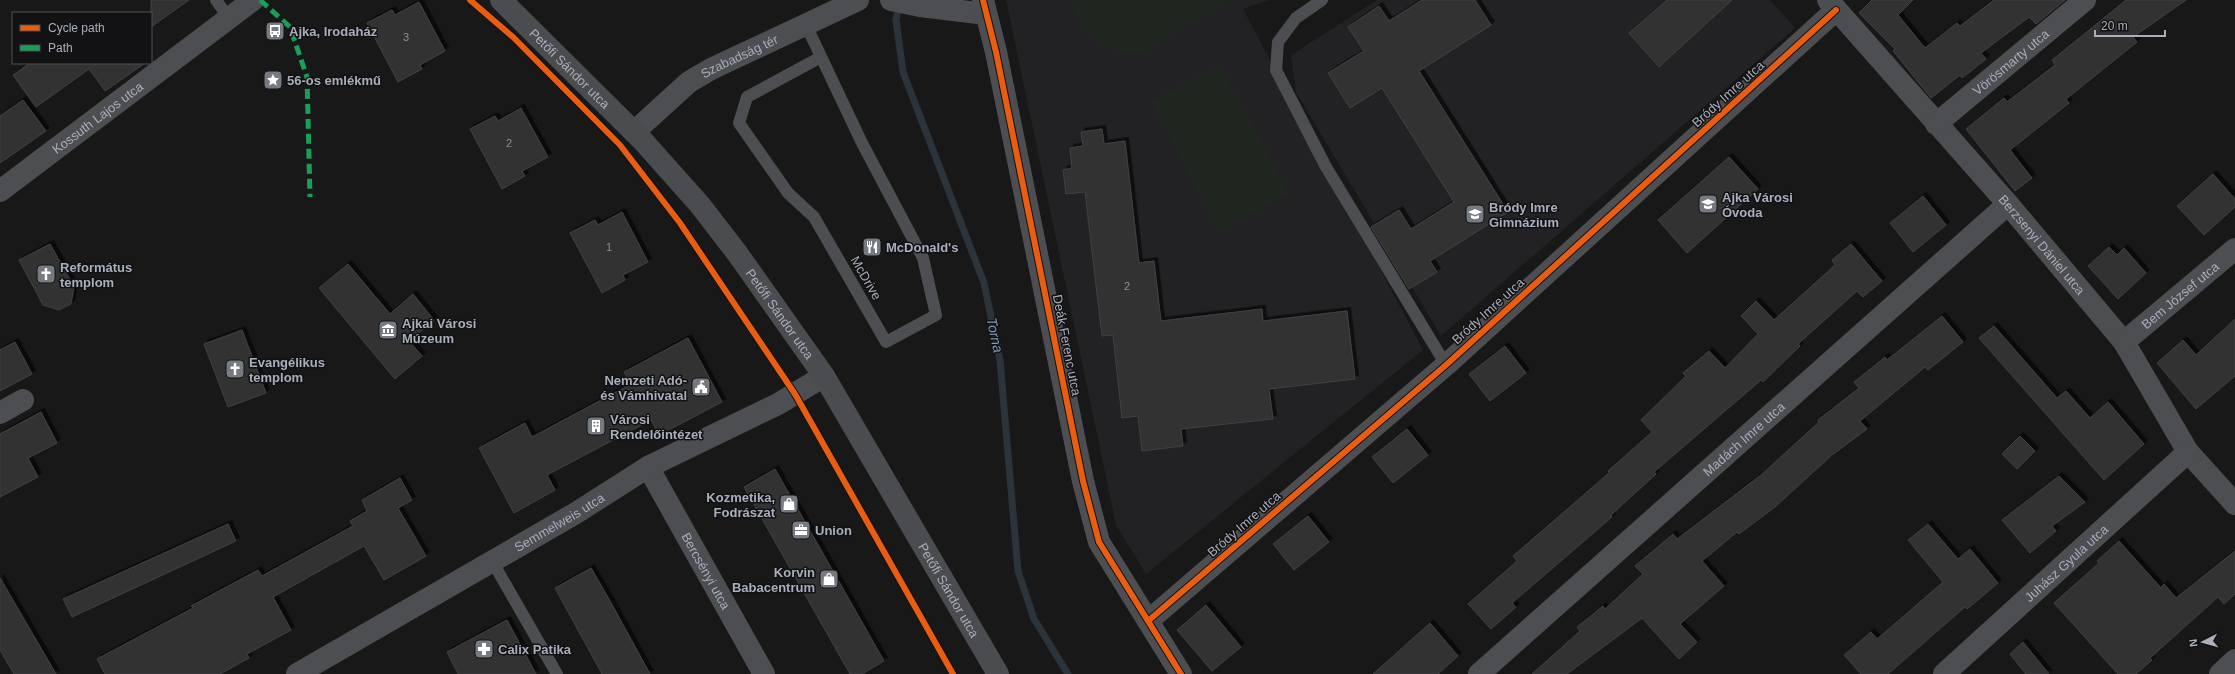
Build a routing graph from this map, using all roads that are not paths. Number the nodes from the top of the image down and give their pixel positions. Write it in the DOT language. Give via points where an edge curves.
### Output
graph roads {
  1 [pos="253,0"];
  2 [pos="501,0"];
  3 [pos="858,0"];
  4 [pos="891,0"];
  5 [pos="1322,0"];
  6 [pos="2085,0"];
  7 [pos="1832,5"];
  8 [pos="985,7"];
  9 [pos="222,8"];
  10 [pos="806,25"];
  11 [pos="821,57"];
  12 [pos="1936,124"];
  13 [pos="634,132"];
  14 [pos="0,191"];
  15 [pos="2008,204"];
  16 [pos="2235,249"];
  17 [pos="2124,342"];
  18 [pos="1446,364"];
  19 [pos="824,376"];
  20 [pos="23,400"];
  21 [pos="0,413"];
  22 [pos="2188,452"];
  23 [pos="648,467"];
  24 [pos="2235,504"];
  25 [pos="492,561"];
  26 [pos="1148,621"];
  27 [pos="2235,660"];
  28 [pos="297,674"];
  29 [pos="557,674"];
  30 [pos="764,674"];
  31 [pos="998,674"];
  32 [pos="1181,674"];
  33 [pos="1479,674"];
  34 [pos="1944,674"];
  35 [pos="2220,674"];
  1 -- 9 [label="street, Kossuth Lajos utca"];
  2 -- 13 [label="main road, Petőfi Sándor utca"];
  3 -- 10 [label="street, Szabadság tér"];
  4 -- 8 [label="street" via="920,6"];
  5 -- 18 [label="lane" via="1296,18 1278,42 1276,70 1326,167"];
  6 -- 12 [label="street, Vörösmarty utca"];
  7 -- 12 [label="street, Berzsenyi Dániel utca"];
  7 -- 18 [label="street, Bródy Imre utca"];
  8 -- 26 [label="street, Deák Ferenc utca" via="1083,481 1097,535"];
  9 -- 14 [label="street, Kossuth Lajos utca"];
  10 -- 11 [label="lane"];
  10 -- 13 [label="street, Szabadság tér" via="711,69 689,82"];
  11 -- 11 [label="lane, McDrive" via="862,143 923,258 936,315 886,342 814,216 788,193 739,122 747,97"];
  12 -- 15 [label="street, Berzsenyi Dániel utca"];
  13 -- 19 [label="main road, Petőfi Sándor utca" via="713,221"];
  15 -- 17 [label="street, Berzsenyi Dániel utca"];
  15 -- 33 [label="street, Madách Imre utca"];
  16 -- 17 [label="street, Bem József utca"];
  17 -- 22 [label="street, Berzsenyi Dániel utca"];
  18 -- 26 [label="street, Bródy Imre utca"];
  19 -- 23 [label="street, Semmelweis utca" via="790,397"];
  19 -- 31 [label="main road, Petőfi Sándor utca"];
  20 -- 21 [label="street"];
  22 -- 24 [label="street, Berzsenyi Dániel utca"];
  22 -- 34 [label="street, Juhász Gyula utca"];
  23 -- 25 [label="street, Semmelweis utca" via="576,513"];
  23 -- 30 [label="street, Bercsényi utca"];
  25 -- 28 [label="street, Semmelweis utca"];
  25 -- 29 [label="lane"];
  26 -- 32 [label="street, Deák Ferenc utca"];
  27 -- 35 [label="street"];
}
